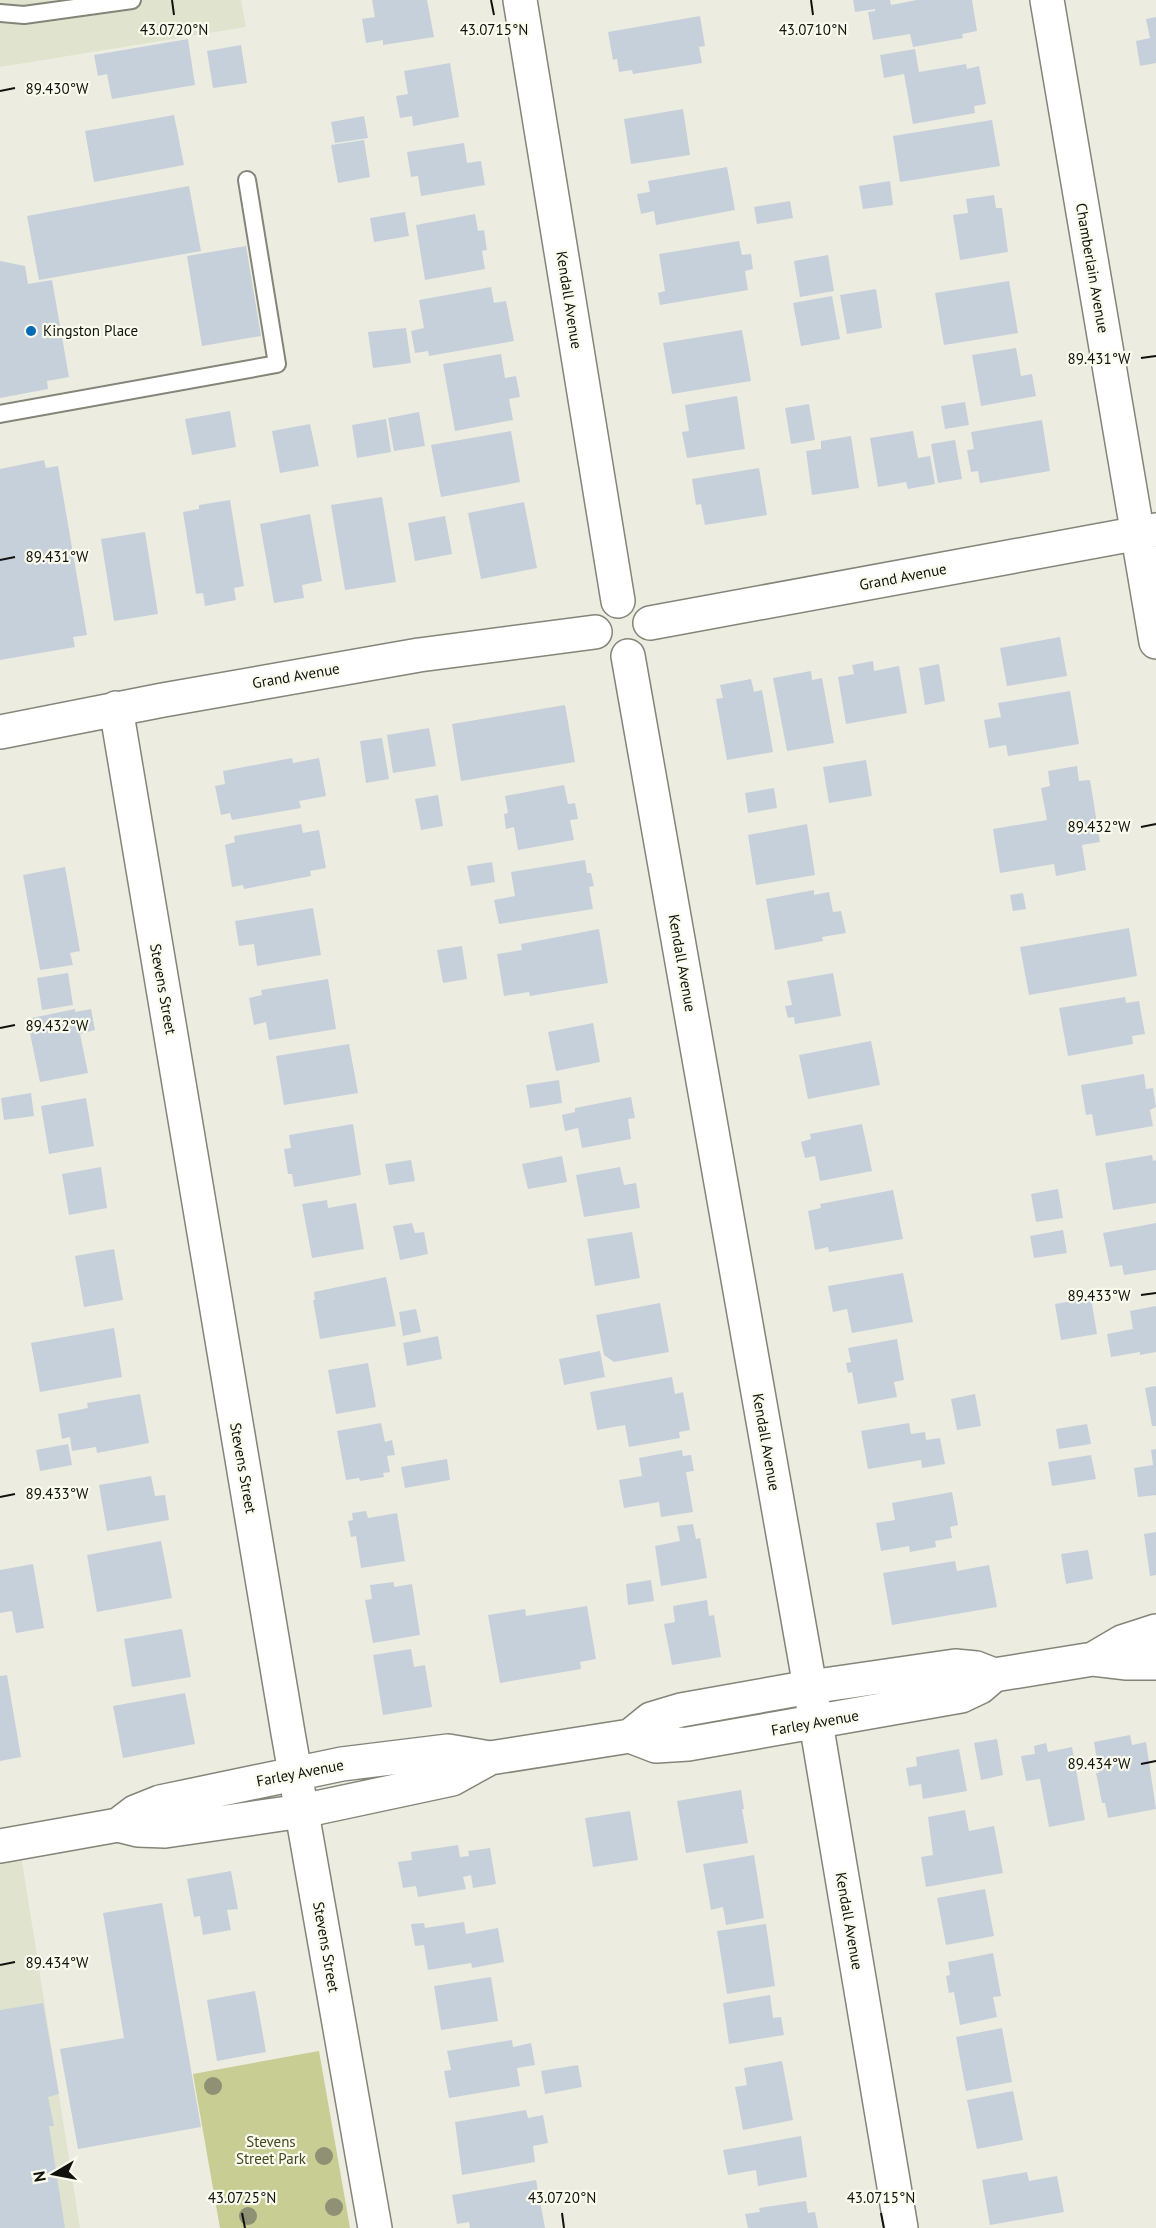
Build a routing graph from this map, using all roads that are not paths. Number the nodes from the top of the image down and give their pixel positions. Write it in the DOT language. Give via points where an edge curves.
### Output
graph roads {
  1 [pos="132,0"];
  2 [pos="520,0"];
  3 [pos="1047,0"];
  4 [pos="0,13"];
  5 [pos="247,180"];
  6 [pos="0,414"];
  7 [pos="1147,531"];
  8 [pos="618,601"];
  9 [pos="650,624"];
  10 [pos="595,632"];
  11 [pos="1156,642"];
  12 [pos="628,656"];
  13 [pos="116,708"];
  14 [pos="0,732"];
  15 [pos="1156,1631"];
  16 [pos="1093,1659"];
  17 [pos="1156,1663"];
  18 [pos="994,1675"];
  19 [pos="810,1687"];
  20 [pos="815,1723"];
  21 [pos="630,1736"];
  22 [pos="490,1758"];
  23 [pos="296,1773"];
  24 [pos="302,1810"];
  25 [pos="118,1825"];
  26 [pos="0,1846"];
  27 [pos="375,2228"];
  28 [pos="901,2228"];
  1 -- 4 [label="lane" via="24,15"];
  2 -- 8 [label="street, Kendall Avenue"];
  3 -- 7 [label="street, Chamberlain Avenue"];
  5 -- 6 [label="lane" via="277,364"];
  7 -- 9 [label="street, Grand Avenue"];
  7 -- 11 [label="street, Chamberlain Avenue"];
  8 -- 9 [label="street" via="642,608"];
  8 -- 10 [label="street" via="598,615"];
  9 -- 12 [label="street" via="642,648"];
  10 -- 12 [label="street" via="610,653"];
  10 -- 13 [label="street, Grand Avenue" via="419,655"];
  12 -- 19 [label="street, Kendall Avenue"];
  13 -- 14 [label="street, Grand Avenue"];
  13 -- 23 [label="street, Stevens Street"];
  15 -- 16 [label="street, Farley Avenue" via="1122,1642"];
  16 -- 17 [label="street, Farley Avenue"];
  16 -- 18 [label="street, Farley Avenue"];
  18 -- 19 [label="street, Farley Avenue" via="955,1666"];
  18 -- 20 [label="street, Farley Avenue" via="961,1696"];
  19 -- 20 [label="street, Kendall Avenue"];
  19 -- 21 [label="street, Farley Avenue" via="681,1710 651,1719"];
  20 -- 21 [label="street, Farley Avenue" via="688,1744 656,1746"];
  20 -- 28 [label="street, Kendall Avenue"];
  21 -- 22 [label="street, Farley Avenue"];
  22 -- 23 [label="street, Farley Avenue" via="448,1751"];
  22 -- 24 [label="street, Farley Avenue" via="452,1779"];
  23 -- 24 [label="street, Stevens Street"];
  23 -- 25 [label="street, Farley Avenue" via="160,1802 135,1812"];
  24 -- 25 [label="street, Farley Avenue" via="165,1831"];
  24 -- 27 [label="street, Stevens Street"];
  25 -- 26 [label="street, Farley Avenue"];
}
